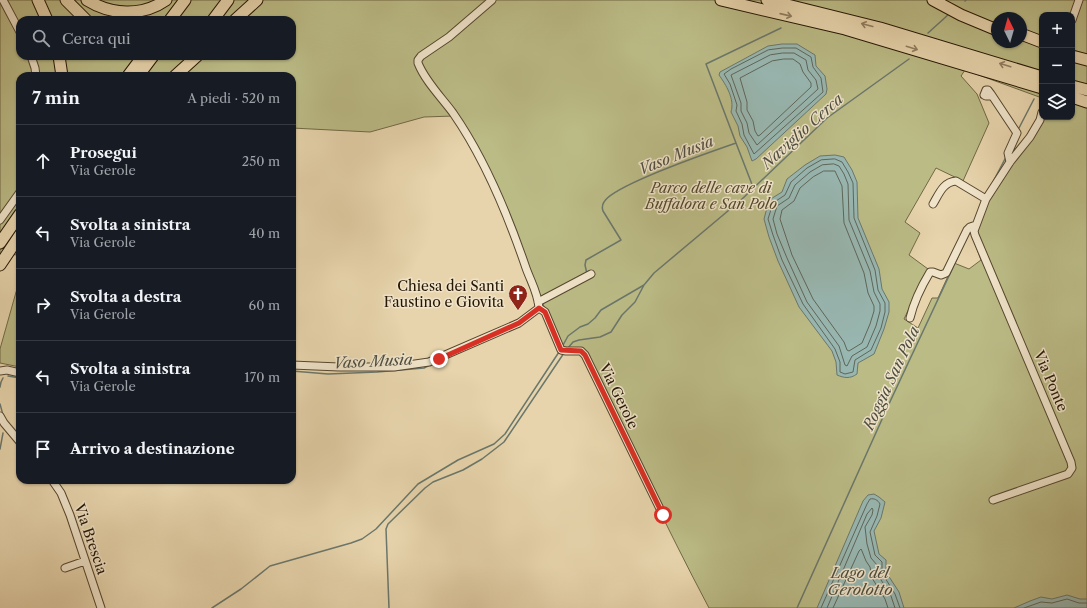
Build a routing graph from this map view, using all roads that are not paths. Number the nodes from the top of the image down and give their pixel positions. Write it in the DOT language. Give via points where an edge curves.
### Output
graph roads {
  1 [pos="4,0"];
  2 [pos="38,0"];
  3 [pos="66,0"];
  4 [pos="87,0"];
  5 [pos="166,0"];
  6 [pos="185,0"];
  7 [pos="193,0"];
  8 [pos="228,0"];
  9 [pos="257,0"];
  10 [pos="492,0"];
  11 [pos="721,0"];
  12 [pos="767,0"];
  13 [pos="933,0"];
  14 [pos="945,0"];
  15 [pos="1079,0"];
  16 [pos="1075,12"];
  17 [pos="45,16"];
  18 [pos="82,16"];
  19 [pos="173,16"];
  20 [pos="182,16"];
  21 [pos="216,16"];
  22 [pos="239,16"];
  23 [pos="991,21"];
  24 [pos="16,24"];
  25 [pos="991,27"];
  26 [pos="1027,36"];
  27 [pos="1039,41"];
  28 [pos="1027,42"];
  29 [pos="1039,46"];
  30 [pos="1075,51"];
  31 [pos="1087,54"];
  32 [pos="1075,57"];
  33 [pos="32,60"];
  34 [pos="60,60"];
  35 [pos="140,60"];
  36 [pos="150,60"];
  37 [pos="193,60"];
  38 [pos="1087,60"];
  39 [pos="36,72"];
  40 [pos="61,72"];
  41 [pos="131,72"];
  42 [pos="141,72"];
  43 [pos="179,72"];
  44 [pos="1039,76"];
  45 [pos="1039,87"];
  46 [pos="1075,87"];
  47 [pos="1087,90"];
  48 [pos="990,94"];
  49 [pos="1075,98"];
  50 [pos="1087,102"];
  51 [pos="1040,120"];
  52 [pos="1010,162"];
  53 [pos="16,198"];
  54 [pos="986,199"];
  55 [pos="933,204"];
  56 [pos="0,220"];
  57 [pos="16,220"];
  58 [pos="976,225"];
  59 [pos="16,228"];
  60 [pos="16,241"];
  61 [pos="0,242"];
  62 [pos="16,247"];
  63 [pos="0,249"];
  64 [pos="1,264"];
  65 [pos="591,274"];
  66 [pos="539,305"];
  67 [pos="910,318"];
  68 [pos="296,365"];
  69 [pos="0,371"];
  70 [pos="16,372"];
  71 [pos="0,416"];
  72 [pos="16,437"];
  73 [pos="55,484"];
  74 [pos="993,500"];
  75 [pos="663,515"];
  76 [pos="85,561"];
  77 [pos="65,568"];
  78 [pos="101,608"];
  1 -- 24 [label="street"];
  2 -- 17 [label="highway"];
  3 -- 18 [label="highway"];
  4 -- 5 [label="highway" via="103,8 138,12"];
  6 -- 19 [label="highway"];
  7 -- 20 [label="highway"];
  8 -- 21 [label="highway"];
  9 -- 22 [label="highway"];
  10 -- 66 [label="street, Via Gerole" via="418,60 419,66 475,150 506,213"];
  11 -- 45 [label="highway, one-way" via="845,29"];
  44 -- 12 [label="highway, one-way" via="880,28"];
  13 -- 25 [label="highway"];
  14 -- 23 [label="highway"];
  15 -- 16 [label="street"];
  26 -- 27 [label="highway"];
  28 -- 29 [label="highway"];
  30 -- 31 [label="highway"];
  32 -- 38 [label="highway"];
  33 -- 39 [label="street"];
  34 -- 40 [label="highway"];
  35 -- 41 [label="highway"];
  36 -- 42 [label="highway"];
  37 -- 43 [label="highway"];
  46 -- 47 [label="highway"];
  48 -- 52 [label="street, Via Ponte" via="1017,132 1008,153"];
  49 -- 50 [label="highway"];
  51 -- 52 [label="street, Via Ponte"];
  52 -- 54 [label="street, Via Ponte"];
  53 -- 56 [label="street"];
  54 -- 55 [label="street" via="956,181 950,181 943,186"];
  54 -- 58 [label="street, Via Ponte"];
  57 -- 61 [label="highway"];
  58 -- 67 [label="street, Via Ponte" via="967,230 946,273 941,275 930,272 919,291"];
  58 -- 74 [label="street, Via Ponte" via="975,235 1072,468 1068,474"];
  59 -- 63 [label="highway"];
  60 -- 64 [label="highway"];
  62 -- 64 [label="highway"];
  65 -- 66 [label="street"];
  66 -- 68 [label="street" via="519,323 429,362 394,367"];
  66 -- 75 [label="street, Via Gerole" via="545,312 561,350 581,351 585,355"];
  69 -- 70 [label="street"];
  71 -- 72 [label="street"];
  73 -- 76 [label="street, Via Brescia" via="61,494"];
  76 -- 77 [label="street"];
  76 -- 78 [label="street, Via Brescia"];
}
